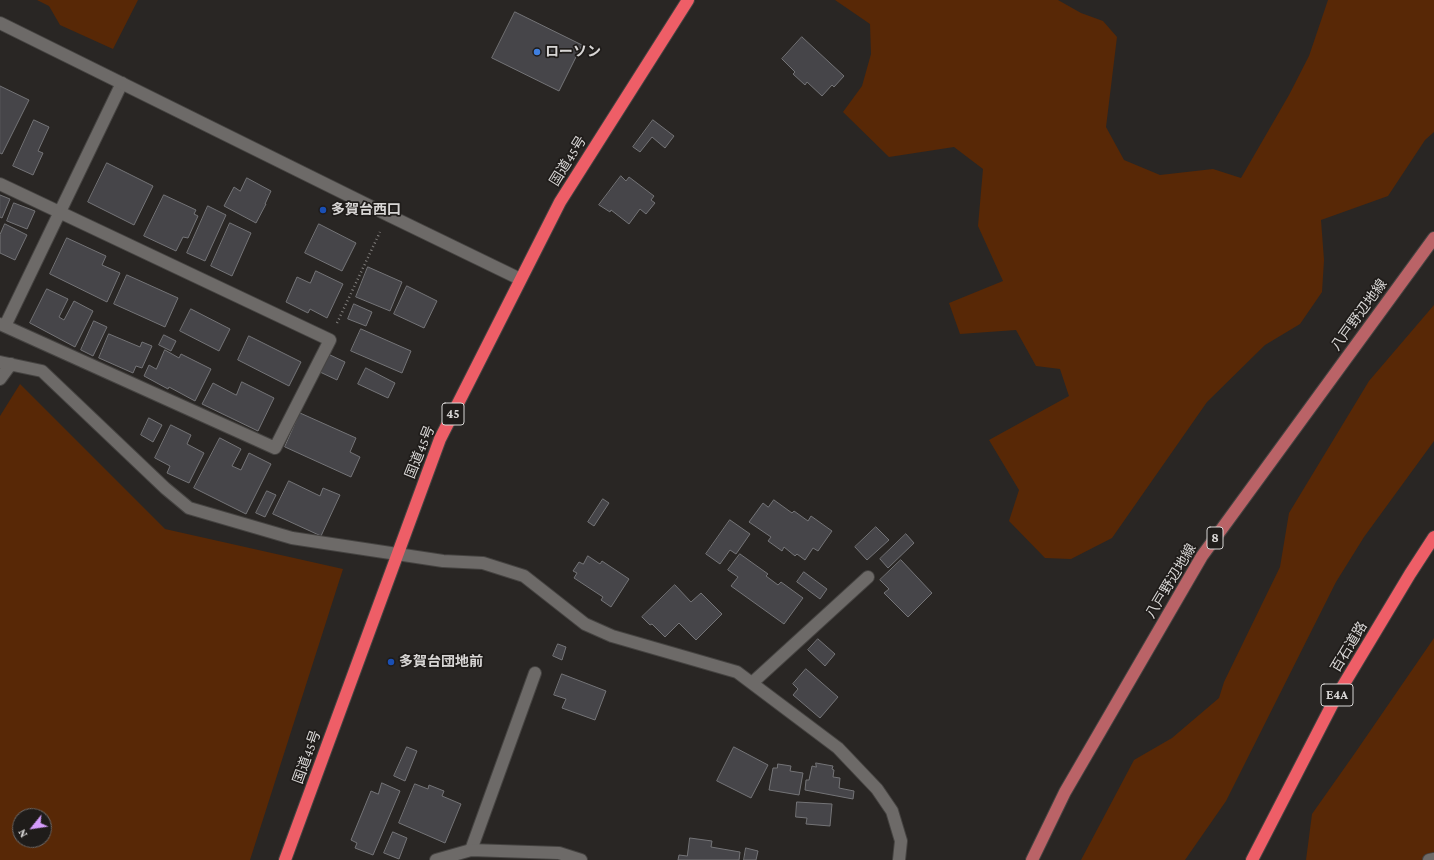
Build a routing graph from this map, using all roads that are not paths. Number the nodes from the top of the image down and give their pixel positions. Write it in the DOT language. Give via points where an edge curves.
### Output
graph roads {
  1 [pos="688,0"];
  2 [pos="0,23"];
  3 [pos="122,83"];
  4 [pos="0,184"];
  5 [pos="59,212"];
  6 [pos="1434,238"];
  7 [pos="520,279"];
  8 [pos="2,325"];
  9 [pos="6,363"];
  10 [pos="0,380"];
  11 [pos="1434,537"];
  12 [pos="398,553"];
  13 [pos="868,577"];
  14 [pos="535,673"];
  15 [pos="752,683"];
  16 [pos="471,850"];
  17 [pos="1434,859"];
  18 [pos="285,860"];
  19 [pos="436,860"];
  20 [pos="581,860"];
  21 [pos="899,860"];
  22 [pos="1032,860"];
  23 [pos="1252,860"];
  24 [pos="1429,860"];
  1 -- 7 [label="highway, 国道45号 / 45" via="560,202"];
  2 -- 3 [label="street"];
  3 -- 5 [label="street"];
  3 -- 7 [label="street"];
  4 -- 5 [label="street"];
  5 -- 8 [label="street"];
  5 -- 8 [label="street" via="330,340 275,448"];
  6 -- 22 [label="main road, 八戸野辺地線 / 8" via="1202,556 1064,792"];
  7 -- 12 [label="highway, 国道45号 / 45" via="440,438"];
  9 -- 10 [label="street"];
  9 -- 12 [label="street" via="42,371 189,508 292,538"];
  11 -- 23 [label="highway, 百石道路 / E4A" via="1335,699"];
  12 -- 15 [label="street" via="443,561 483,563 524,576 585,624 612,636 737,672"];
  12 -- 18 [label="highway, 国道45号 / 45"];
  13 -- 15 [label="street"];
  14 -- 16 [label="street"];
  15 -- 21 [label="street" via="838,748 877,789 892,811 901,841"];
  16 -- 19 [label="street"];
  16 -- 20 [label="street" via="559,853"];
  17 -- 24 [label="street"];
}
